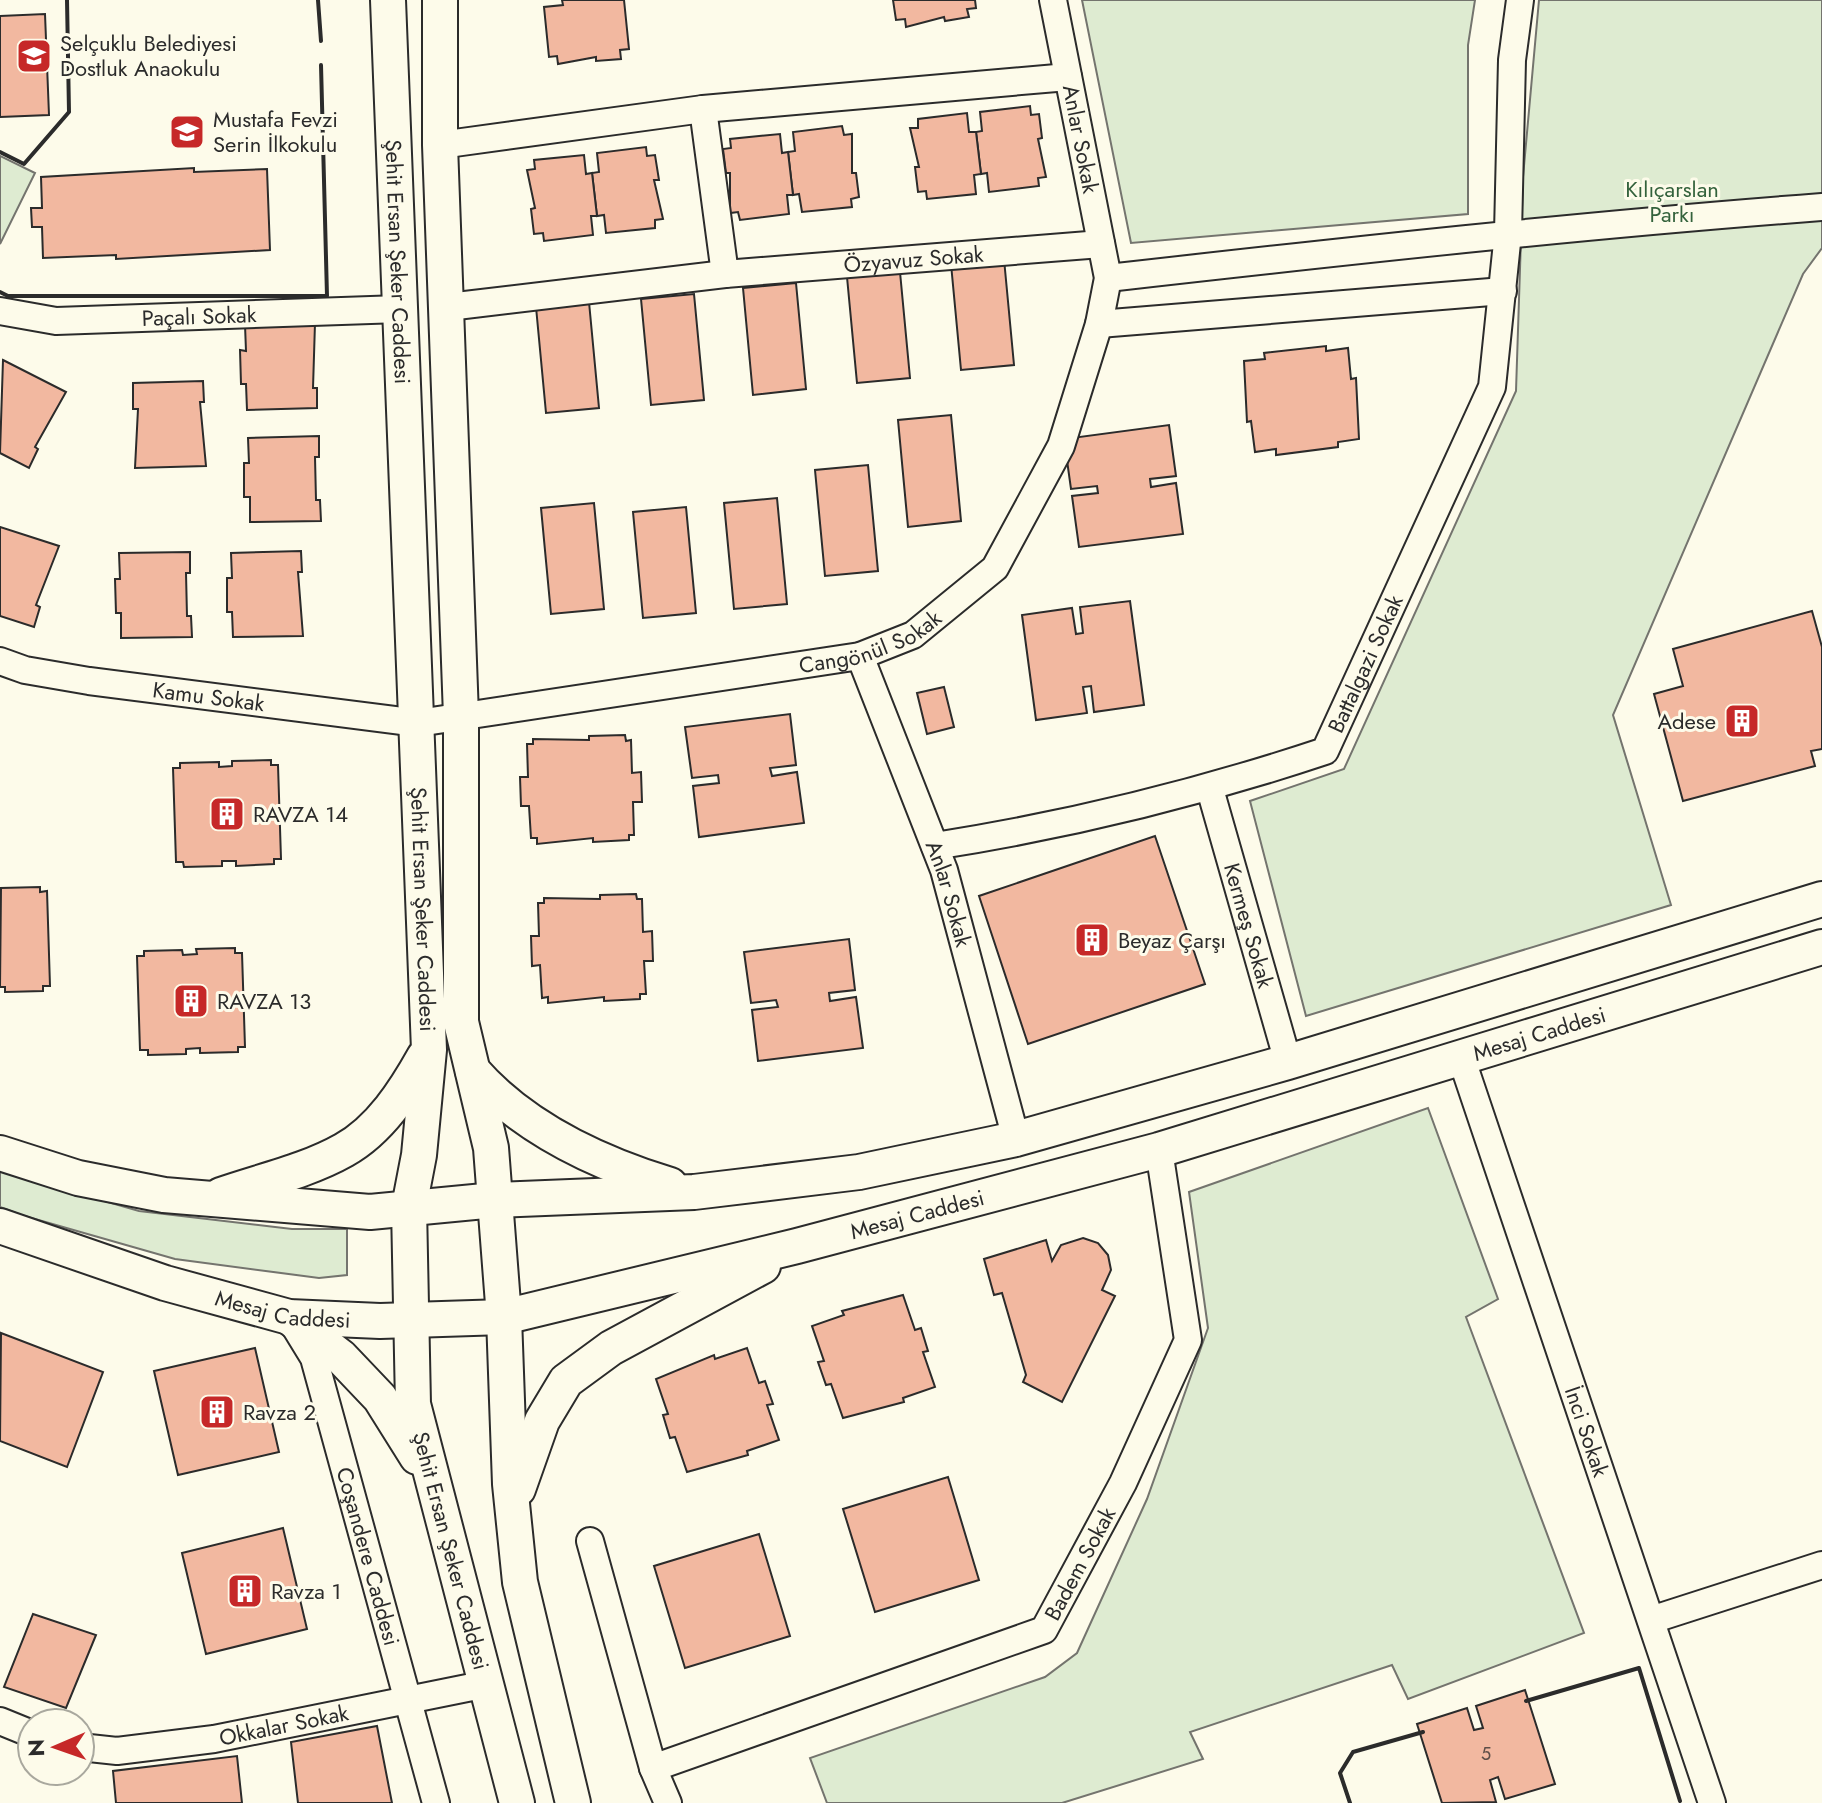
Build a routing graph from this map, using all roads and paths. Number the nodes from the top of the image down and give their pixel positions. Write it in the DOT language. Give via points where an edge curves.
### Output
graph roads {
  1 [pos="388,0"];
  2 [pos="440,0"];
  3 [pos="1053,0"];
  4 [pos="1520,0"];
  5 [pos="1068,77"];
  6 [pos="703,109"];
  7 [pos="440,145"];
  8 [pos="1822,207"];
  9 [pos="1508,233"];
  10 [pos="1101,244"];
  11 [pos="725,274"];
  12 [pos="1108,278"];
  13 [pos="1503,291"];
  14 [pos="448,307"];
  15 [pos="400,309"];
  16 [pos="0,311"];
  17 [pos="1099,324"];
  18 [pos="860,656"];
  19 [pos="0,661"];
  20 [pos="461,716"];
  21 [pos="418,723"];
  22 [pos="1210,789"];
  23 [pos="935,846"];
  24 [pos="1822,899"];
  25 [pos="1822,947"];
  26 [pos="429,1050"];
  27 [pos="1462,1060"];
  28 [pos="1288,1062"];
  29 [pos="473,1070"];
  30 [pos="1016,1139"];
  31 [pos="1159,1150"];
  32 [pos="0,1153"];
  33 [pos="694,1192"];
  34 [pos="214,1197"];
  35 [pos="495,1200"];
  36 [pos="409,1207"];
  37 [pos="0,1226"];
  38 [pos="797,1246"];
  39 [pos="289,1317"];
  40 [pos="504,1317"];
  41 [pos="411,1320"];
  42 [pos="433,1483"];
  43 [pos="513,1508"];
  44 [pos="590,1541"];
  45 [pos="1822,1565"];
  46 [pos="1651,1620"];
  47 [pos="487,1684"];
  48 [pos="409,1702"];
  49 [pos="96,1749"];
  50 [pos="653,1768"];
  51 [pos="436,1803"];
  52 [pos="517,1803"];
  53 [pos="573,1803"];
  54 [pos="668,1803"];
  55 [pos="1712,1803"];
  1 -- 15 [label="street, Şehit Ersan Şeker Caddesi"];
  2 -- 7 [label="street, Şehit Ersan Şeker Caddesi"];
  3 -- 5 [label="street, Anlar Sokak"];
  4 -- 9 [label="street, Battalgazi Sokak" via="1512,60"];
  5 -- 6 [label="street"];
  5 -- 10 [label="street, Anlar Sokak"];
  6 -- 7 [label="street"];
  6 -- 11 [label="street"];
  7 -- 14 [label="street, Şehit Ersan Şeker Caddesi"];
  8 -- 9 [label="street"];
  9 -- 12 [label="street"];
  9 -- 13 [label="street, Battalgazi Sokak"];
  10 -- 11 [label="street, Özyavuz Sokak"];
  10 -- 12 [label="street, Anlar Sokak"];
  11 -- 14 [label="street, Özyavuz Sokak"];
  12 -- 17 [label="street, Cangönül Sokak"];
  13 -- 17 [label="street"];
  13 -- 22 [label="street, Battalgazi Sokak" via="1492,387 1325,751"];
  14 -- 20 [label="street, Şehit Ersan Şeker Caddesi"];
  15 -- 16 [label="street, Paçalı Sokak" via="56,321"];
  15 -- 21 [label="street, Şehit Ersan Şeker Caddesi"];
  17 -- 18 [label="street, Cangönül Sokak" via="1061,446 995,568 913,635"];
  18 -- 20 [label="street, Cangönül Sokak"];
  18 -- 23 [label="street, Anlar Sokak"];
  19 -- 21 [label="street, Kamu Sokak" via="89,681"];
  20 -- 21 [label="street, Cangönül Sokak"];
  20 -- 29 [label="street, Şehit Ersan Şeker Caddesi" via="461,1022"];
  21 -- 26 [label="street, Şehit Ersan Şeker Caddesi"];
  22 -- 23 [label="street, Battalgazi Sokak"];
  22 -- 28 [label="street, Kermeş Sokak"];
  23 -- 30 [label="street, Anlar Sokak"];
  24 -- 28 [label="street"];
  25 -- 27 [label="street, Mesaj Caddesi"];
  26 -- 34 [label="street" via="404,1092 345,1150"];
  26 -- 36 [label="street, Şehit Ersan Şeker Caddesi"];
  27 -- 31 [label="street, Mesaj Caddesi"];
  27 -- 46 [label="street, İnci Sokak"];
  28 -- 30 [label="street"];
  29 -- 33 [label="street" via="495,1096 609,1166"];
  29 -- 35 [label="street, Şehit Ersan Şeker Caddesi" via="491,1148"];
  30 -- 33 [label="street" via="859,1172"];
  31 -- 38 [label="street, Mesaj Caddesi"];
  31 -- 50 [label="street, Badem Sokak" via="1188,1340 1123,1483 1044,1630"];
  32 -- 34 [label="street" via="92,1181 164,1195"];
  33 -- 35 [label="street"];
  34 -- 36 [label="street" via="370,1212"];
  35 -- 36 [label="street"];
  35 -- 40 [label="street, Şehit Ersan Şeker Caddesi"];
  36 -- 41 [label="street, Şehit Ersan Şeker Caddesi"];
  37 -- 39 [label="street, Mesaj Caddesi" via="165,1283"];
  38 -- 40 [label="street, Mesaj Caddesi"];
  38 -- 43 [label="street" via="611,1348 566,1381 526,1457"];
  39 -- 41 [label="street, Mesaj Caddesi"];
  39 -- 42 [label="street" via="341,1357 380,1398"];
  39 -- 48 [label="street, Coşandere Caddesi" via="314,1358"];
  40 -- 41 [label="street, Mesaj Caddesi"];
  40 -- 43 [label="street, Şehit Ersan Şeker Caddesi"];
  41 -- 42 [label="street, Şehit Ersan Şeker Caddesi" via="413,1404"];
  42 -- 47 [label="street, Şehit Ersan Şeker Caddesi"];
  43 -- 53 [label="street, Şehit Ersan Şeker Caddesi" via="520,1582"];
  44 -- 50 [label="street"];
  45 -- 46 [label="street"];
  46 -- 55 [label="street, İnci Sokak"];
  47 -- 48 [label="street, Okkalar Sokak"];
  47 -- 52 [label="street, Şehit Ersan Şeker Caddesi"];
  48 -- 49 [label="street, Okkalar Sokak" via="214,1739"];
  48 -- 51 [label="street, Coşandere Caddesi"];
  50 -- 54 [label="street"];
}
